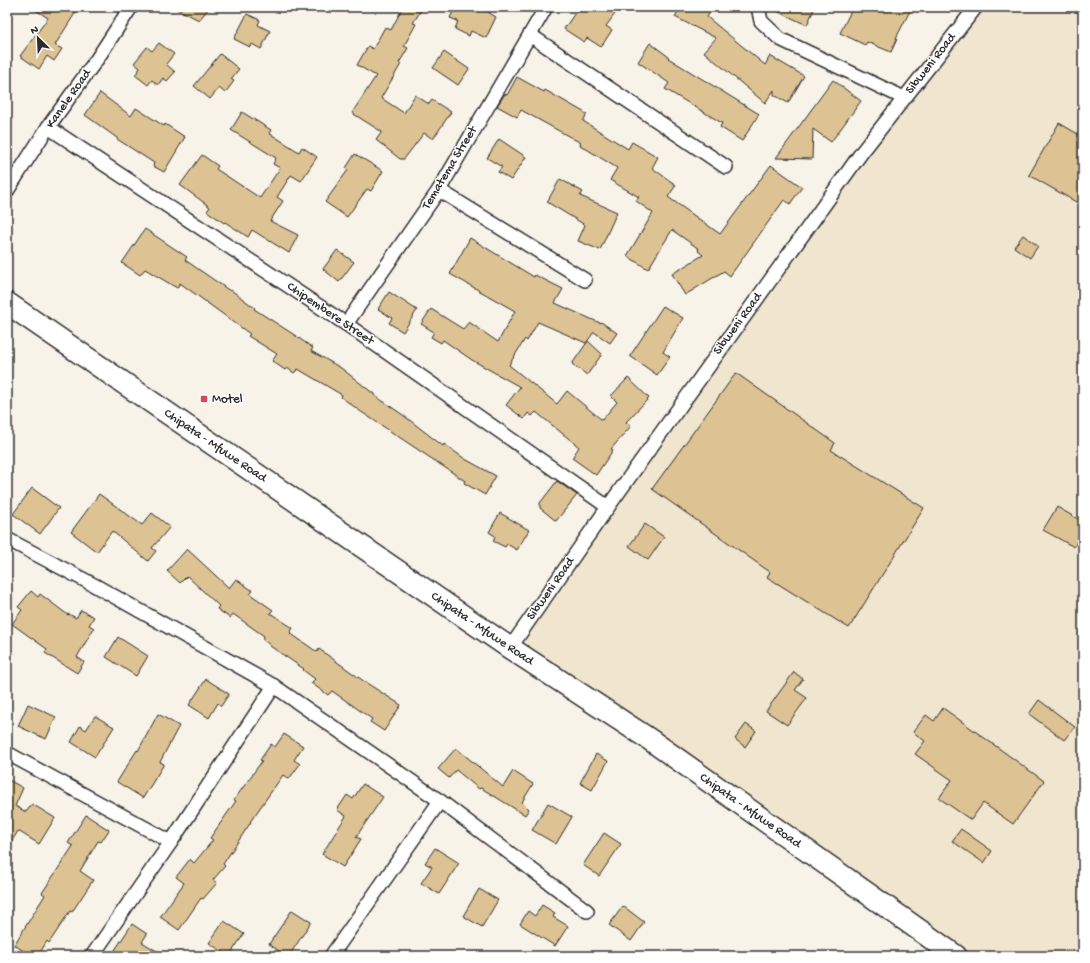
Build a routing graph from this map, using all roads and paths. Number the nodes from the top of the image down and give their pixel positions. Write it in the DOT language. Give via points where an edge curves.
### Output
graph roads {
  1 [pos="131,7"];
  2 [pos="546,7"];
  3 [pos="758,7"];
  4 [pos="976,7"];
  5 [pos="530,35"];
  6 [pos="904,98"];
  7 [pos="48,127"];
  8 [pos="726,167"];
  9 [pos="439,190"];
  10 [pos="7,191"];
  11 [pos="585,280"];
  12 [pos="9,309"];
  13 [pos="346,324"];
  14 [pos="608,506"];
  15 [pos="7,539"];
  16 [pos="510,648"];
  17 [pos="274,686"];
  18 [pos="7,753"];
  19 [pos="440,800"];
  20 [pos="171,842"];
  21 [pos="587,911"];
  22 [pos="92,956"];
  23 [pos="330,956"];
  24 [pos="956,956"];
  1 -- 7 [label="street, Kanele Road"];
  2 -- 5 [label="street, Tematema Street"];
  3 -- 6 [label="street" via="761,21 780,40"];
  4 -- 6 [label="street, Sibweni Road"];
  5 -- 8 [label="street"];
  5 -- 9 [label="street, Tematema Street"];
  6 -- 14 [label="street, Sibweni Road"];
  7 -- 10 [label="street, Kanele Road"];
  7 -- 13 [label="street, Chipembere Street"];
  9 -- 11 [label="street"];
  9 -- 13 [label="street, Tematema Street"];
  12 -- 16 [label="main road, Chipata - Mfuwe Road"];
  13 -- 14 [label="street, Chipembere Street"];
  14 -- 16 [label="street, Sibweni Road"];
  15 -- 17 [label="street" via="94,584"];
  16 -- 24 [label="main road, Chipata - Mfuwe Road" via="649,739"];
  17 -- 19 [label="street"];
  17 -- 20 [label="street"];
  18 -- 20 [label="street"];
  19 -- 21 [label="street"];
  19 -- 23 [label="street"];
  20 -- 22 [label="street"];
}
